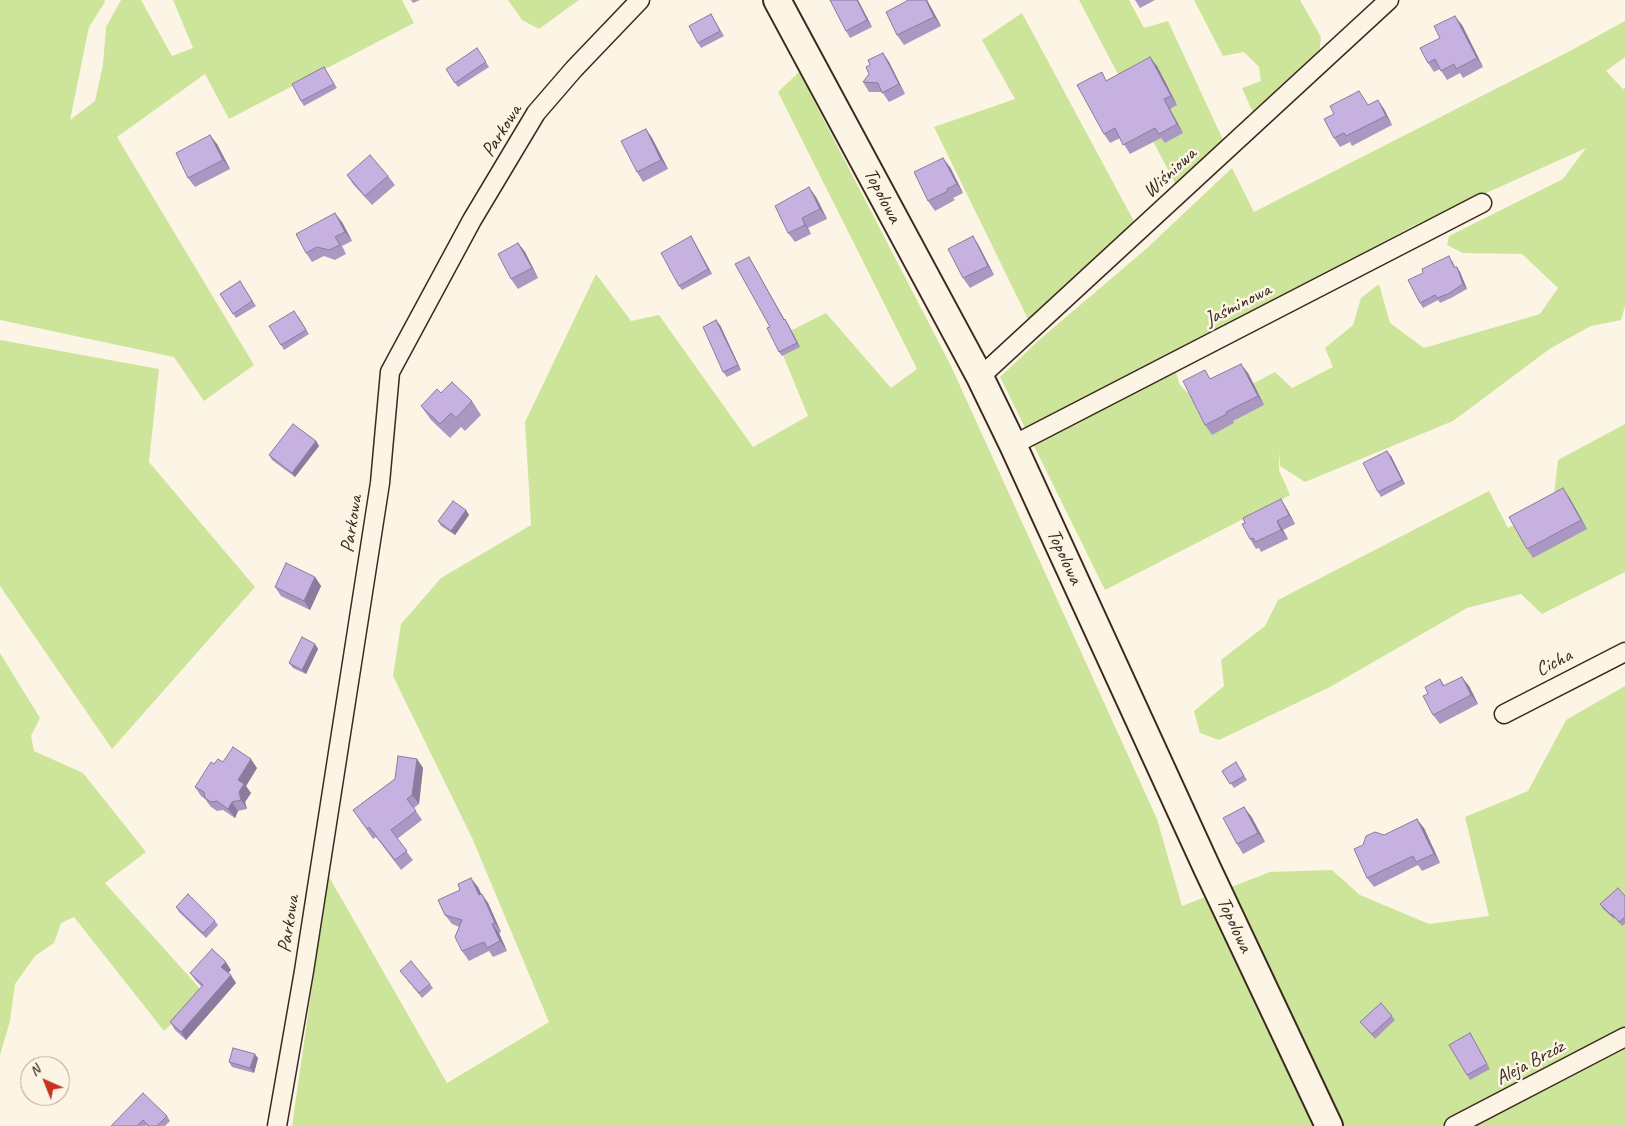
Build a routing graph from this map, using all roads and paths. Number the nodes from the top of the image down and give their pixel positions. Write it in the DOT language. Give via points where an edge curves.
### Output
graph roads {
  1 [pos="640,0"];
  2 [pos="777,0"];
  3 [pos="1389,0"];
  4 [pos="1482,203"];
  5 [pos="980,377"];
  6 [pos="1013,445"];
  7 [pos="1625,652"];
  8 [pos="1504,714"];
  9 [pos="1625,1037"];
  10 [pos="277,1126"];
  11 [pos="1329,1126"];
  12 [pos="1454,1126"];
  1 -- 10 [label="street, Parkowa" via="536,113 472,220 390,372 380,482"];
  2 -- 5 [label="street, Topolowa"];
  3 -- 5 [label="street, Wiśniowa"];
  4 -- 6 [label="street, Jaśminowa"];
  5 -- 6 [label="street, Topolowa"];
  6 -- 11 [label="street, Topolowa"];
  7 -- 8 [label="street, Cicha"];
  9 -- 12 [label="street, Aleja Brzóz"];
}
